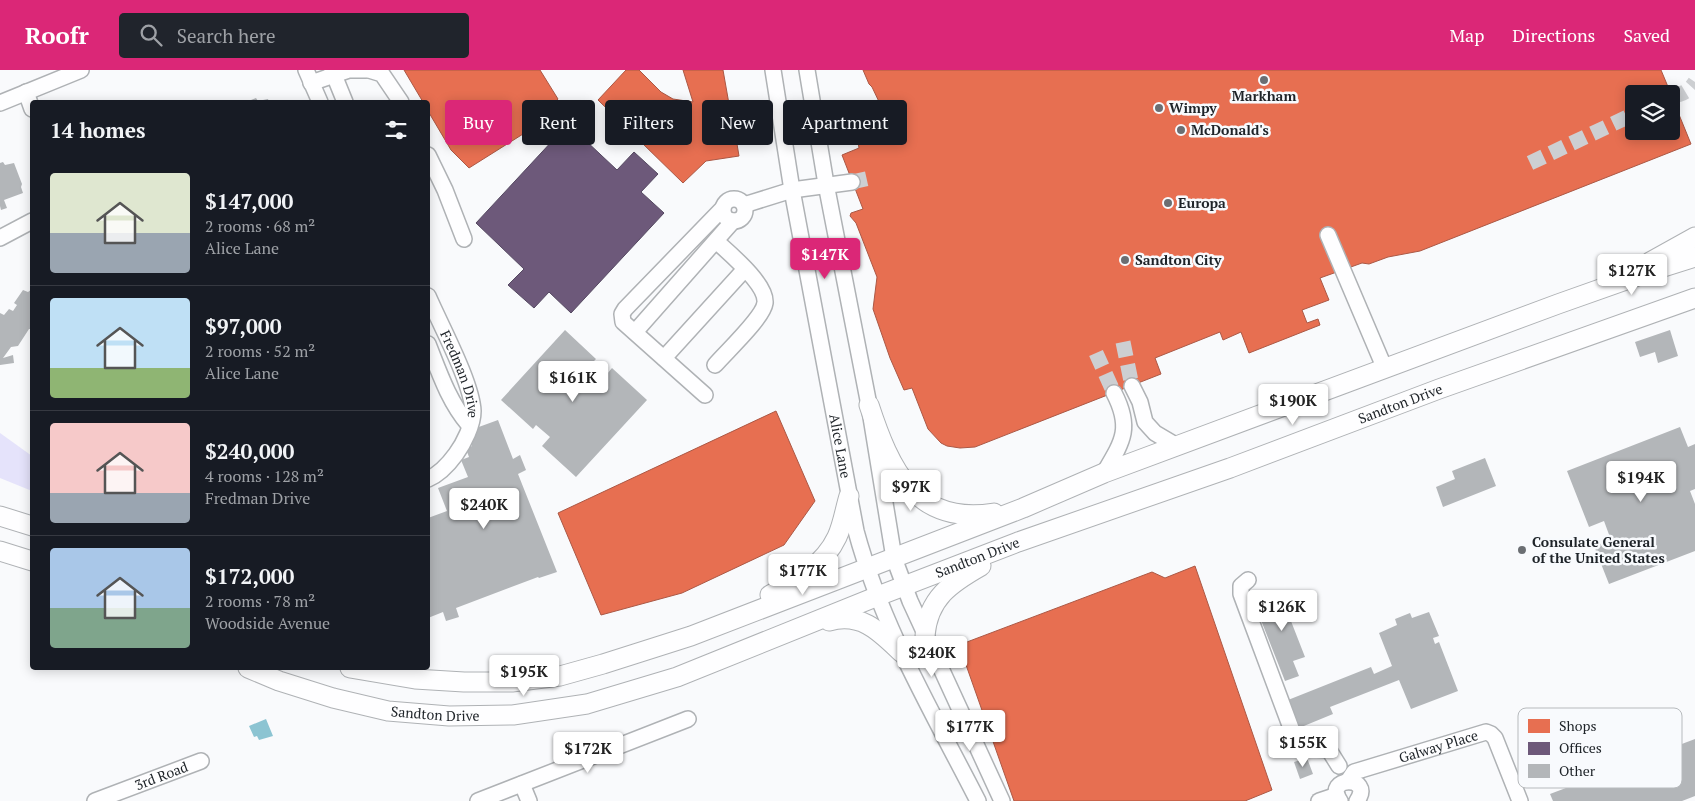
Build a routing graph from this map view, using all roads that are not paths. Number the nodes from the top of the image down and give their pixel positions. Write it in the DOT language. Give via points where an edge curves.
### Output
graph roads {
  1 [pos="81,70"];
  2 [pos="367,70"];
  3 [pos="773,70"];
  4 [pos="807,70"];
  5 [pos="333,73"];
  6 [pos="309,76"];
  7 [pos="26,92"];
  8 [pos="319,100"];
  9 [pos="344,100"];
  10 [pos="399,100"];
  11 [pos="0,103"];
  12 [pos="30,103"];
  13 [pos="430,159"];
  14 [pos="852,182"];
  15 [pos="826,184"];
  16 [pos="792,190"];
  17 [pos="744,205"];
  18 [pos="723,208"];
  19 [pos="733,221"];
  20 [pos="30,222"];
  21 [pos="1328,235"];
  22 [pos="1695,237"];
  23 [pos="0,238"];
  24 [pos="464,239"];
  25 [pos="716,241"];
  26 [pos="1695,257"];
  27 [pos="742,266"];
  28 [pos="1695,298"];
  29 [pos="430,301"];
  30 [pos="1558,304"];
  31 [pos="1695,312"];
  32 [pos="1623,324"];
  33 [pos="634,332"];
  34 [pos="444,334"];
  35 [pos="430,341"];
  36 [pos="430,347"];
  37 [pos="664,358"];
  38 [pos="715,365"];
  39 [pos="1385,369"];
  40 [pos="1132,386"];
  41 [pos="1114,393"];
  42 [pos="705,395"];
  43 [pos="869,405"];
  44 [pos="469,426"];
  45 [pos="1177,446"];
  46 [pos="1104,472"];
  47 [pos="430,478"];
  48 [pos="849,496"];
  49 [pos="1023,508"];
  50 [pos="0,516"];
  51 [pos="30,525"];
  52 [pos="1018,542"];
  53 [pos="0,551"];
  54 [pos="894,558"];
  55 [pos="30,560"];
  56 [pos="866,568"];
  57 [pos="1248,580"];
  58 [pos="903,586"];
  59 [pos="878,596"];
  60 [pos="794,630"];
  61 [pos="691,636"];
  62 [pos="925,636"];
  63 [pos="902,653"];
  64 [pos="253,670"];
  65 [pos="362,670"];
  66 [pos="688,719"];
  67 [pos="201,761"];
  68 [pos="1339,766"];
  69 [pos="1348,781"];
  70 [pos="522,784"];
  71 [pos="1339,798"];
  72 [pos="95,801"];
  73 [pos="478,801"];
  74 [pos="528,801"];
  75 [pos="978,801"];
  76 [pos="1002,801"];
  77 [pos="1319,801"];
  78 [pos="1357,801"];
  79 [pos="1520,801"];
  1 -- 7 [label="street"];
  2 -- 5 [label="street"];
  2 -- 10 [label="street" via="382,74"];
  3 -- 16 [label="street, Alice Lane"];
  4 -- 15 [label="street"];
  5 -- 6 [label="street"];
  5 -- 9 [label="street"];
  6 -- 8 [label="street"];
  7 -- 11 [label="street"];
  7 -- 12 [label="street"];
  13 -- 24 [label="street"];
  14 -- 15 [label="street"];
  15 -- 16 [label="street"];
  15 -- 43 [label="street"];
  16 -- 17 [label="street"];
  16 -- 48 [label="street, Alice Lane"];
  17 -- 18 [label="street" via="732,198"];
  17 -- 19 [label="street" via="743,216"];
  18 -- 19 [label="street" via="726,218"];
  18 -- 33 [label="street" via="625,309 623,322"];
  19 -- 25 [label="street"];
  20 -- 23 [label="street"];
  21 -- 39 [label="street"];
  22 -- 30 [label="main road" via="1650,262"];
  25 -- 27 [label="street"];
  25 -- 33 [label="street"];
  26 -- 30 [label="main road"];
  27 -- 37 [label="street"];
  27 -- 38 [label="street" via="761,287 765,301 762,313"];
  28 -- 32 [label="main road, Sandton Drive"];
  29 -- 34 [label="street, Fredman Drive"];
  30 -- 39 [label="main road"];
  31 -- 32 [label="main road" via="1670,312"];
  32 -- 52 [label="main road, Sandton Drive"];
  33 -- 37 [label="street"];
  34 -- 35 [label="street"];
  34 -- 44 [label="street, Fredman Drive" via="471,399 473,413"];
  36 -- 44 [label="street, Fredman Drive" via="447,390"];
  37 -- 42 [label="street"];
  39 -- 45 [label="main road"];
  40 -- 45 [label="street" via="1145,422 1155,433"];
  41 -- 46 [label="street" via="1125,426 1120,447"];
  43 -- 49 [label="main road" via="880,438 901,477 914,493 932,506 965,515"];
  43 -- 54 [label="street"];
  44 -- 47 [label="street" via="469,433 448,464"];
  45 -- 46 [label="main road"];
  46 -- 49 [label="main road"];
  48 -- 56 [label="street, Alice Lane"];
  48 -- 61 [label="main road" via="837,536 812,568 790,584"];
  49 -- 54 [label="main road"];
  50 -- 51 [label="main road"];
  52 -- 58 [label="main road, Sandton Drive"];
  52 -- 62 [label="main road" via="951,584 941,594 926,623"];
  53 -- 55 [label="main road"];
  54 -- 56 [label="main road"];
  54 -- 58 [label="street"];
  56 -- 59 [label="street, Alice Lane"];
  56 -- 61 [label="main road"];
  57 -- 68 [label="street" via="1241,586 1242,594 1294,736 1303,746 1330,750"];
  58 -- 59 [label="main road, Sandton Drive"];
  58 -- 62 [label="street"];
  59 -- 60 [label="main road, Sandton Drive"];
  59 -- 63 [label="street, Alice Lane"];
  60 -- 63 [label="main road" via="839,619 852,620 873,627"];
  60 -- 64 [label="main road, Sandton Drive" via="677,676 586,704 512,715 449,716 388,710 324,695"];
  61 -- 65 [label="main road" via="560,676 512,682 415,679"];
  62 -- 76 [label="street"];
  63 -- 75 [label="street, Alice Lane"];
  66 -- 70 [label="street"];
  67 -- 72 [label="street, 3rd Road"];
  69 -- 71 [label="street" via="1340,784"];
  69 -- 78 [label="street" via="1360,789"];
  69 -- 79 [label="street, Galway Place" via="1354,772 1486,732 1495,738"];
  70 -- 73 [label="street"];
  70 -- 74 [label="street"];
  71 -- 77 [label="street"];
}
